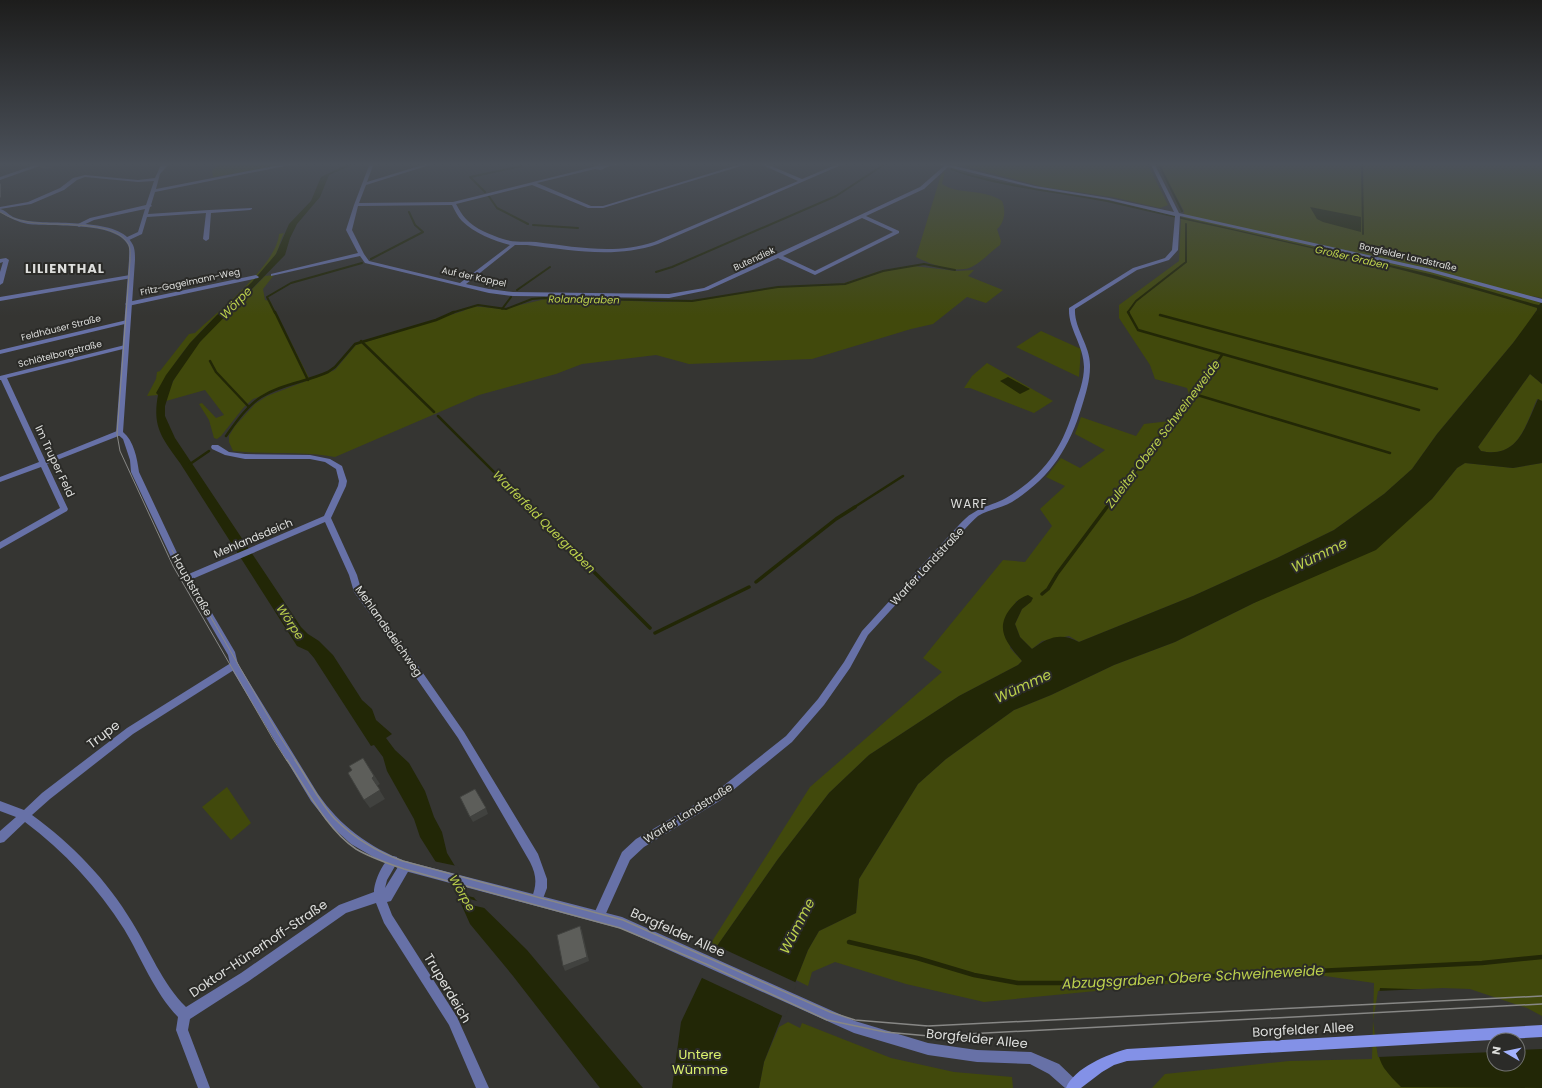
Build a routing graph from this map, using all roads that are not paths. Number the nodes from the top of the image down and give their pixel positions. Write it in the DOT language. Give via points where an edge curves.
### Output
graph roads {
  1 [pos="5,214"];
  2 [pos="115,214"];
  3 [pos="174,214"];
  4 [pos="209,214"];
  5 [pos="354,214"];
  6 [pos="460,214"];
  7 [pos="725,214"];
  8 [pos="869,214"];
  9 [pos="1168,214"];
  10 [pos="146,216"];
  11 [pos="1177,216"];
  12 [pos="862,217"];
  13 [pos="79,225"];
  14 [pos="206,238"];
  15 [pos="127,239"];
  16 [pos="514,244"];
  17 [pos="361,254"];
  18 [pos="779,256"];
  19 [pos="0,260"];
  20 [pos="273,274"];
  21 [pos="130,277"];
  22 [pos="256,277"];
  23 [pos="0,283"];
  24 [pos="462,284"];
  25 [pos="642,296"];
  26 [pos="0,299"];
  27 [pos="1541,300"];
  28 [pos="128,304"];
  29 [pos="127,322"];
  30 [pos="125,347"];
  31 [pos="0,352"];
  32 [pos="2,377"];
  33 [pos="119,433"];
  34 [pos="215,447"];
  35 [pos="43,462"];
  36 [pos="0,480"];
  37 [pos="327,518"];
  38 [pos="0,546"];
  39 [pos="187,578"];
  40 [pos="234,665"];
  41 [pos="0,806"];
  42 [pos="24,815"];
  43 [pos="0,838"];
  44 [pos="393,861"];
  45 [pos="406,866"];
  46 [pos="383,898"];
  47 [pos="537,900"];
  48 [pos="599,916"];
  49 [pos="185,1015"];
  50 [pos="1542,1031"];
  51 [pos="1073,1087"];
  52 [pos="204,1088"];
  53 [pos="483,1088"];
  1 -- 13 [label="street" via="21,220"];
  2 -- 13 [label="street"];
  3 -- 10 [label="street"];
  4 -- 14 [label="street"];
  5 -- 17 [label="street" via="349,230"];
  6 -- 16 [label="street" via="471,225 504,242"];
  7 -- 16 [label="street" via="641,248 600,251 527,243"];
  8 -- 12 [label="street, Butendiek"];
  9 -- 11 [label="street, Borgfelder Landstraße"];
  10 -- 15 [label="street" via="140,233"];
  11 -- 27 [label="street, Borgfelder Landstraße" via="1438,273"];
  11 -- 48 [label="street, Warfer Landstraße" via="1176,247 1172,256 1135,269 1072,308 1071,316 1085,347 1086,371 1072,429 1052,464 1029,487 1008,501 976,514 962,526 865,634 829,689 789,739 717,797 640,843 626,856"];
  12 -- 18 [label="street, Butendiek"];
  12 -- 18 [label="street" via="897,232 815,273"];
  13 -- 15 [label="street" via="109,230"];
  15 -- 21 [label="street" via="132,250"];
  16 -- 24 [label="street"];
  17 -- 20 [label="street"];
  17 -- 24 [label="street, Auf der Koppel" via="367,262"];
  18 -- 25 [label="street, Butendiek" via="706,289 669,296"];
  19 -- 23 [label="street" via="6,260"];
  21 -- 26 [label="street"];
  21 -- 28 [label="street"];
  22 -- 28 [label="street, Fritz-Gagelmann-Weg"];
  24 -- 25 [label="street, Auf der Koppel" via="513,294"];
  28 -- 29 [label="street"];
  29 -- 30 [label="street"];
  29 -- 31 [label="street, Feldhäuser Straße"];
  30 -- 32 [label="street, Schlötelborgstraße"];
  30 -- 33 [label="street"];
  32 -- 35 [label="street, Im Truper Feld"];
  33 -- 35 [label="street"];
  33 -- 39 [label="street, Hauptstraße" via="126,438 134,460 135,472"];
  34 -- 37 [label="street" via="220,452 232,454 319,457 331,460 340,467 343,481"];
  35 -- 36 [label="street"];
  35 -- 38 [label="street, Im Truper Feld" via="64,509"];
  37 -- 39 [label="street, Mehlandsdeich"];
  37 -- 47 [label="street, Mehlandsdeichweg" via="353,575 357,590 461,735 534,858 542,874 543,883"];
  39 -- 40 [label="street, Hauptstraße" via="232,655"];
  40 -- 42 [label="street, Trupe" via="130,730"];
  40 -- 44 [label="street, Hauptstraße" via="276,737 330,818 361,845"];
  41 -- 42 [label="street"];
  42 -- 43 [label="street, Trupe"];
  42 -- 49 [label="street" via="61,844 89,873 127,925 172,1004"];
  44 -- 45 [label="street, Hauptstraße"];
  44 -- 46 [label="street" via="380,880"];
  45 -- 46 [label="street"];
  45 -- 47 [label="street, Hauptstraße"];
  46 -- 49 [label="street, Doktor-Hünerhoff-Straße" via="343,908 245,977"];
  46 -- 53 [label="street, Truperdeich" via="388,919 452,1021"];
  47 -- 48 [label="street, Borgfelder Allee"];
  48 -- 51 [label="street, Borgfelder Allee" via="646,932 854,1027 928,1049 977,1056 1031,1058 1054,1069"];
  49 -- 52 [label="street" via="182,1030"];
  50 -- 51 [label="main road, Borgfelder Allee" via="1127,1055 1094,1069"];
}
